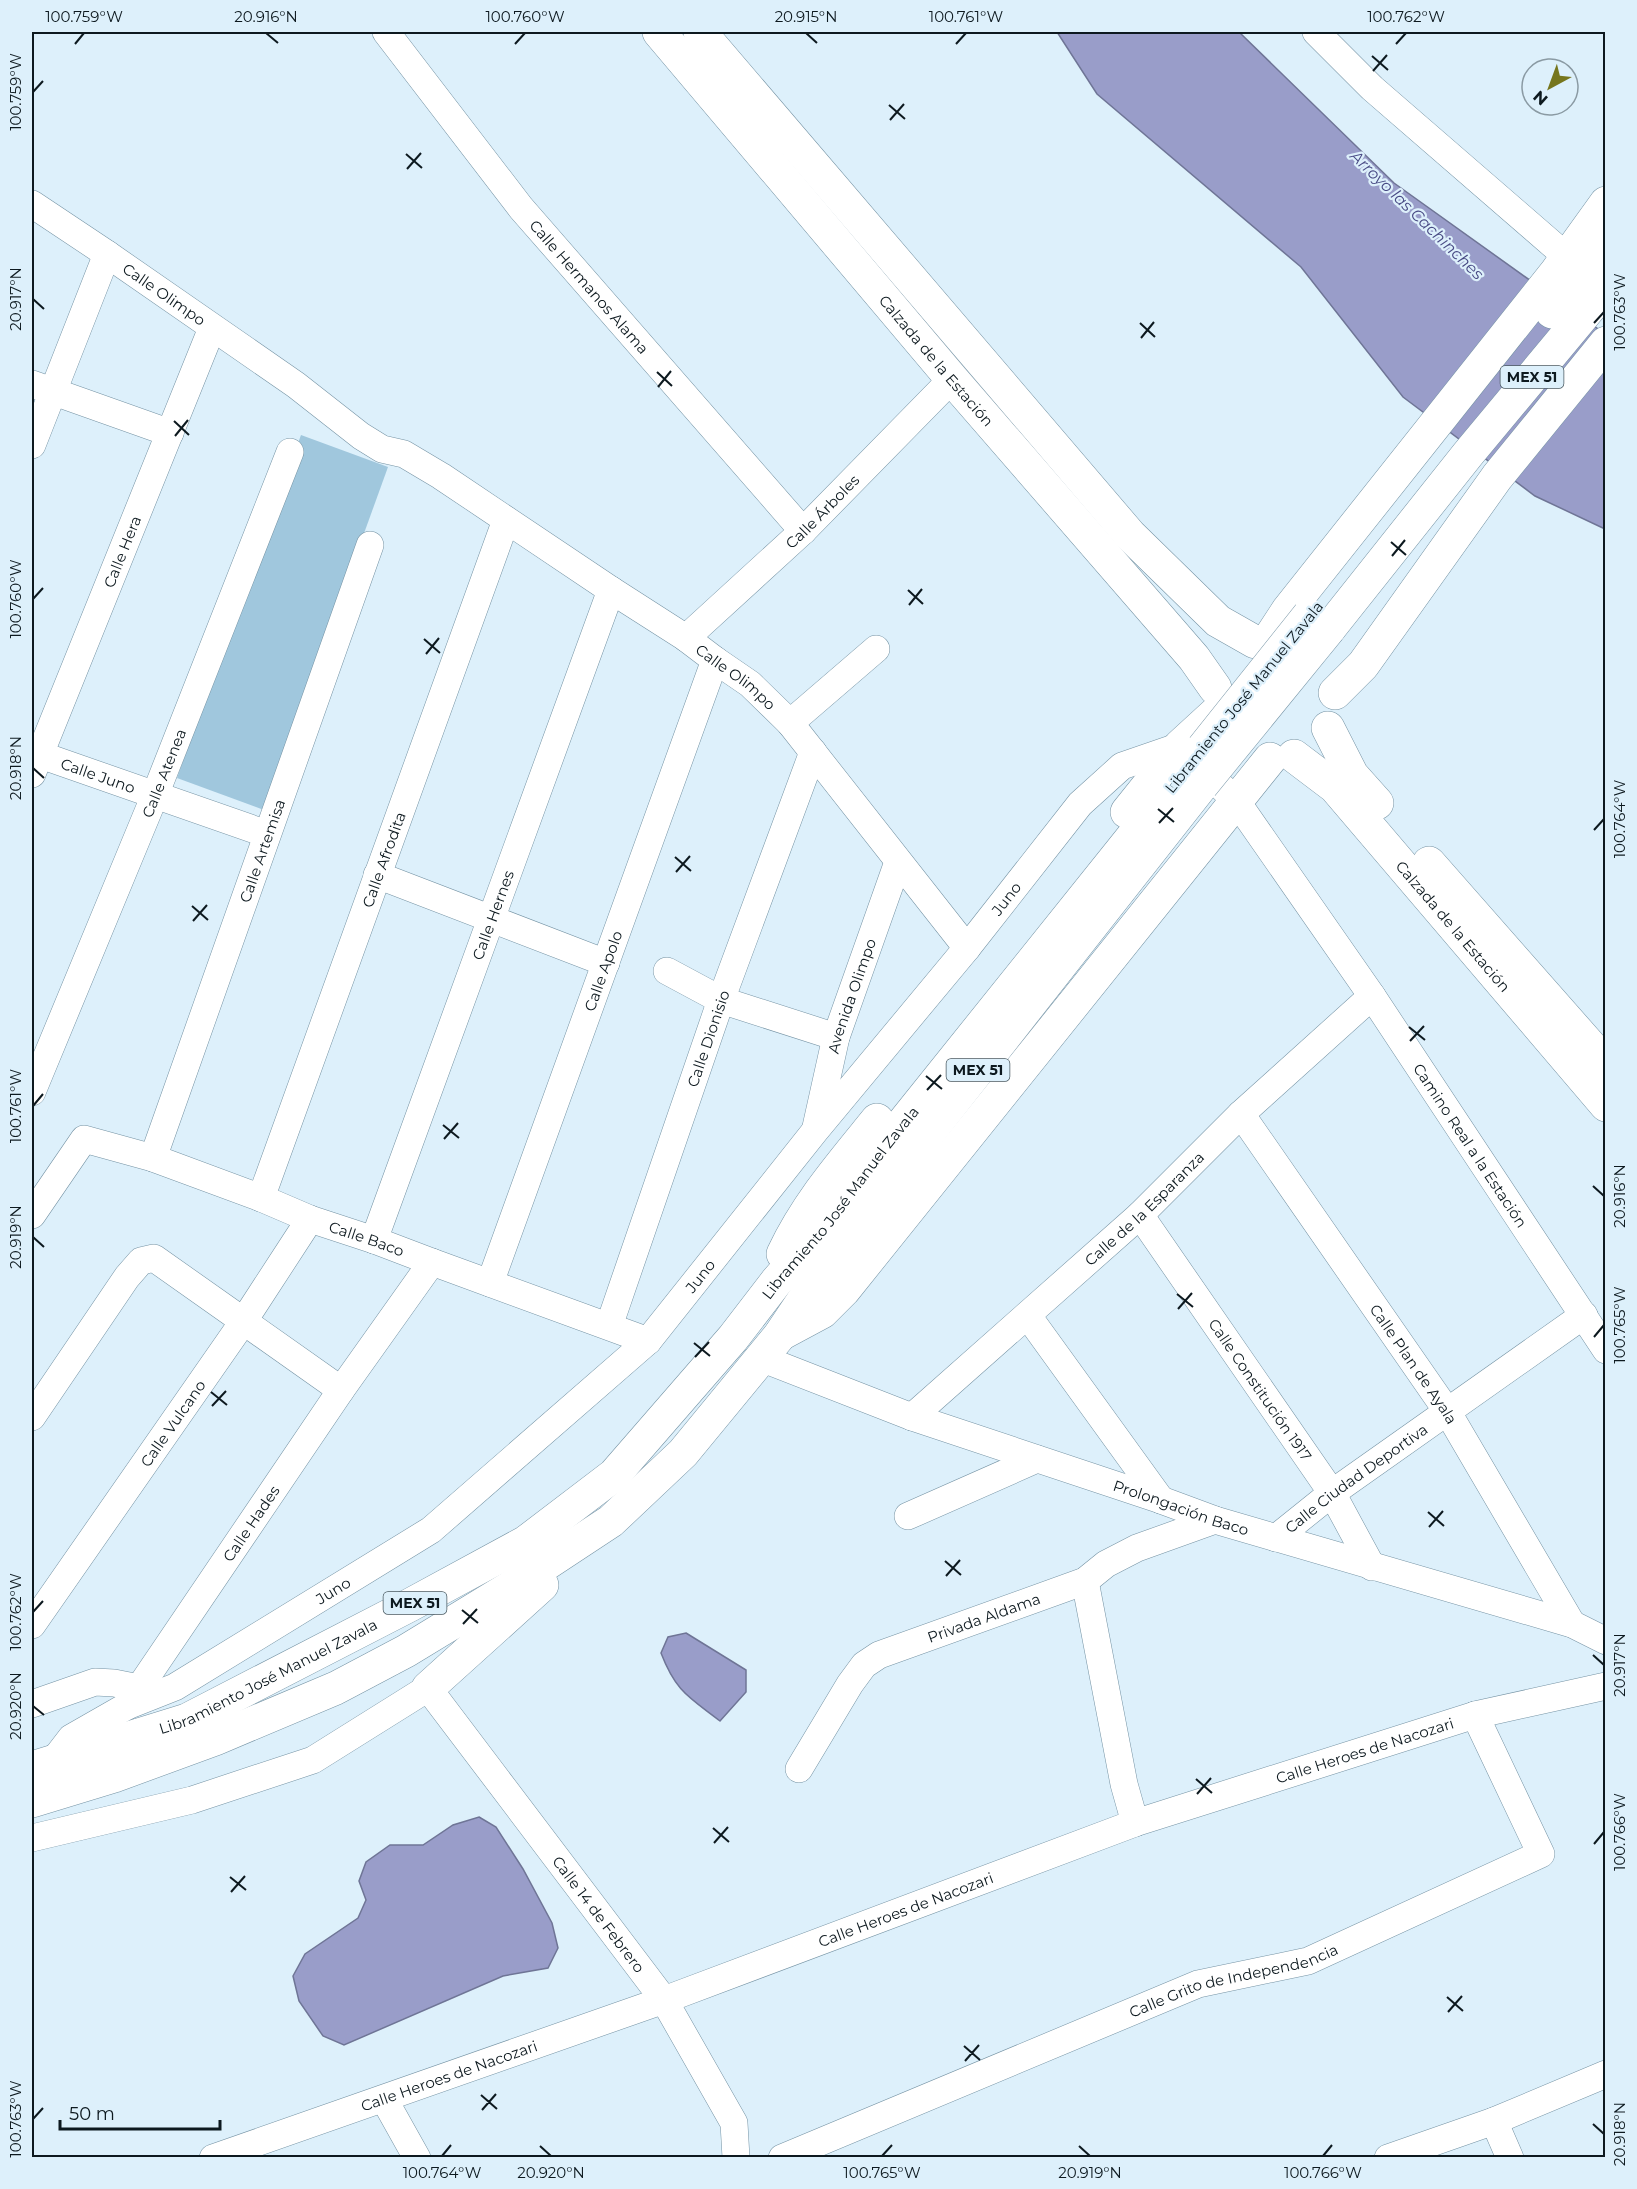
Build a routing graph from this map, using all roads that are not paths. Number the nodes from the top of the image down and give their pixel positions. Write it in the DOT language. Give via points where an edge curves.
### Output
graph roads {
  1 [pos="386,32"];
  2 [pos="659,32"];
  3 [pos="700,32"];
  4 [pos="1316,32"];
  5 [pos="1605,203"];
  6 [pos="32,204"];
  7 [pos="1605,245"];
  8 [pos="107,254"];
  9 [pos="1580,280"];
  10 [pos="212,328"];
  11 [pos="1605,343"];
  12 [pos="952,379"];
  13 [pos="42,387"];
  14 [pos="170,433"];
  15 [pos="1451,438"];
  16 [pos="32,445"];
  17 [pos="290,452"];
  18 [pos="506,520"];
  19 [pos="802,531"];
  20 [pos="370,545"];
  21 [pos="611,590"];
  22 [pos="686,638"];
  23 [pos="1262,641"];
  24 [pos="876,649"];
  25 [pos="715,660"];
  26 [pos="1335,693"];
  27 [pos="1216,701"];
  28 [pos="790,723"];
  29 [pos="1328,728"];
  30 [pos="813,752"];
  31 [pos="1282,758"];
  32 [pos="34,760"];
  33 [pos="1188,768"];
  34 [pos="155,795"];
  35 [pos="1237,802"];
  36 [pos="267,834"];
  37 [pos="898,862"];
  38 [pos="377,875"];
  39 [pos="491,919"];
  40 [pos="967,948"];
  41 [pos="606,963"];
  42 [pos="667,971"];
  43 [pos="1372,996"];
  44 [pos="721,1000"];
  45 [pos="836,1037"];
  46 [pos="1605,1064"];
  47 [pos="32,1092"];
  48 [pos="1605,1105"];
  49 [pos="1241,1114"];
  50 [pos="815,1131"];
  51 [pos="153,1158"];
  52 [pos="261,1198"];
  53 [pos="32,1215"];
  54 [pos="1140,1215"];
  55 [pos="310,1219"];
  56 [pos="374,1240"];
  57 [pos="432,1263"];
  58 [pos="490,1283"];
  59 [pos="1584,1315"];
  60 [pos="1028,1316"];
  61 [pos="243,1322"];
  62 [pos="609,1326"];
  63 [pos="648,1341"];
  64 [pos="770,1347"];
  65 [pos="1605,1350"];
  66 [pos="341,1390"];
  67 [pos="1447,1411"];
  68 [pos="32,1417"];
  69 [pos="912,1417"];
  70 [pos="1037,1459"];
  71 [pos="1332,1494"];
  72 [pos="1161,1500"];
  73 [pos="908,1516"];
  74 [pos="1215,1520"];
  75 [pos="611,1521"];
  76 [pos="1276,1538"];
  77 [pos="1372,1567"];
  78 [pos="1085,1581"];
  79 [pos="1572,1624"];
  80 [pos="32,1625"];
  81 [pos="1605,1641"];
  82 [pos="1605,1686"];
  83 [pos="428,1688"];
  84 [pos="133,1697"];
  85 [pos="32,1704"];
  86 [pos="1475,1715"];
  87 [pos="41,1766"];
  88 [pos="799,1769"];
  89 [pos="32,1801"];
  90 [pos="1135,1823"];
  91 [pos="32,1838"];
  92 [pos="664,2000"];
  93 [pos="1605,2074"];
  94 [pos="384,2099"];
  95 [pos="1494,2121"];
  96 [pos="224,2156"];
  97 [pos="417,2157"];
  98 [pos="736,2157"];
  99 [pos="782,2157"];
  100 [pos="1388,2157"];
  101 [pos="1510,2157"];
  1 -- 19 [label="street, Calle Hermanos Alama" via="521,208"];
  2 -- 12 [label="main road, Calzada de la Estación"];
  3 -- 23 [label="main road" via="1130,535 1218,621"];
  4 -- 9 [label="street"];
  5 -- 9 [label="main road"];
  6 -- 8 [label="street, Calle Olimpo"];
  7 -- 9 [label="main road, Libramiento José Manuel Zavala / MEX 51"];
  8 -- 10 [label="street, Calle Olimpo"];
  8 -- 13 [label="street"];
  9 -- 15 [label="main road, Libramiento José Manuel Zavala / MEX 51"];
  9 -- 15 [label="main road"];
  10 -- 14 [label="street, Calle Hera"];
  10 -- 18 [label="street, Calle Olimpo" via="296,385 361,436 382,449 404,454"];
  11 -- 26 [label="main road" via="1497,477 1364,665"];
  12 -- 19 [label="street, Calle Árboles"];
  12 -- 27 [label="main road, Calzada de la Estación" via="1194,658"];
  13 -- 14 [label="street"];
  13 -- 16 [label="street"];
  14 -- 32 [label="street, Calle Hera"];
  15 -- 23 [label="main road"];
  15 -- 33 [label="main road, Libramiento José Manuel Zavala / MEX 51, bridge" via="1319,622"];
  17 -- 34 [label="street, Calle Atenea"];
  18 -- 21 [label="street, Calle Olimpo"];
  18 -- 38 [label="street, Calle Afrodita"];
  19 -- 22 [label="street, Calle Árboles"];
  20 -- 36 [label="street, Calle Artemisa"];
  21 -- 22 [label="street, Calle Olimpo"];
  21 -- 39 [label="street, Calle Hernes"];
  22 -- 25 [label="street, Calle Olimpo"];
  23 -- 26 [label="main road" via="1287,640 1305,647 1330,674"];
  23 -- 27 [label="main road" via="1241,649 1229,660 1221,673"];
  24 -- 28 [label="street"];
  25 -- 28 [label="street, Calle Olimpo" via="750,684"];
  25 -- 41 [label="street, Calle Apolo"];
  26 -- 29 [label="main road"];
  27 -- 31 [label="main road" via="1224,730 1236,745 1252,755"];
  27 -- 33 [label="main road"];
  28 -- 30 [label="street, Calle Olimpo"];
  29 -- 31 [label="main road" via="1308,750"];
  29 -- 46 [label="main road, Calzada de la Estación" via="1352,775"];
  30 -- 37 [label="street, Calle Olimpo"];
  30 -- 44 [label="street, Calle Dionisio"];
  31 -- 35 [label="main road"];
  31 -- 48 [label="main road, Calzada de la Estación" via="1335,787"];
  32 -- 34 [label="street, Calle Juno"];
  33 -- 35 [label="street, Camino Real a la Estación"];
  33 -- 40 [label="street, Juno" via="1122,766 1080,804"];
  33 -- 64 [label="main road, Libramiento José Manuel Zavala / MEX 51"];
  33 -- 87 [label="main road, Libramiento José Manuel Zavala / MEX 51" via="825,1225 614,1475 526,1542 187,1720"];
  34 -- 36 [label="street, Calle Juno"];
  34 -- 47 [label="street, Calle Atenea"];
  35 -- 43 [label="street, Camino Real a la Estación"];
  35 -- 64 [label="main road" via="844,1290 822,1312"];
  36 -- 51 [label="street, Calle Artemisa"];
  37 -- 40 [label="street, Calle Olimpo"];
  37 -- 45 [label="street, Avenida Olimpo"];
  38 -- 39 [label="street"];
  38 -- 52 [label="street, Calle Afrodita"];
  39 -- 41 [label="street"];
  39 -- 56 [label="street, Calle Hernes"];
  40 -- 50 [label="street, Juno"];
  41 -- 58 [label="street, Calle Apolo"];
  42 -- 44 [label="street"];
  43 -- 49 [label="street, Calle de la Esparanza"];
  43 -- 59 [label="street, Camino Real a la Estación"];
  44 -- 45 [label="street"];
  44 -- 62 [label="street, Calle Dionisio"];
  45 -- 50 [label="street, Avenida Olimpo"];
  49 -- 54 [label="street, Calle de la Esparanza"];
  49 -- 67 [label="street, Calle Plan de Ayala"];
  50 -- 63 [label="street, Juno"];
  51 -- 52 [label="street, Calle Baco"];
  51 -- 53 [label="street, Calle Baco" via="84,1139"];
  52 -- 55 [label="street, Calle Baco"];
  54 -- 60 [label="street, Calle de la Esparanza"];
  54 -- 71 [label="street, Calle Constitución 1917"];
  55 -- 56 [label="street, Calle Baco"];
  55 -- 61 [label="street, Calle Vulcano"];
  56 -- 57 [label="street, Calle Baco"];
  57 -- 58 [label="street, Calle Baco"];
  57 -- 66 [label="street, Calle Hades"];
  58 -- 62 [label="street, Calle Baco"];
  59 -- 65 [label="street, Camino Real a la Estación"];
  59 -- 67 [label="street, Calle Ciudad Deportiva"];
  60 -- 69 [label="street, Calle de la Esparanza"];
  60 -- 72 [label="street"];
  61 -- 66 [label="street"];
  61 -- 68 [label="street" via="154,1258 141,1261"];
  61 -- 80 [label="street, Calle Vulcano"];
  62 -- 63 [label="street, Calle Baco"];
  63 -- 84 [label="street, Juno" via="431,1530 175,1687"];
  64 -- 69 [label="street, Prolongación Baco"];
  64 -- 75 [label="main road, Libramiento José Manuel Zavala / MEX 51" via="683,1453"];
  66 -- 84 [label="street, Calle Hades"];
  67 -- 71 [label="street, Calle Ciudad Deportiva"];
  67 -- 79 [label="street, Calle Plan de Ayala"];
  69 -- 70 [label="street, Prolongación Baco"];
  70 -- 72 [label="street, Prolongación Baco"];
  70 -- 73 [label="street"];
  71 -- 76 [label="street, Calle Ciudad Deportiva"];
  71 -- 77 [label="street, Calle Constitución 1917"];
  72 -- 74 [label="street, Prolongación Baco"];
  74 -- 76 [label="street, Prolongación Baco"];
  74 -- 78 [label="street, Privada Aldama" via="1137,1548 1106,1564"];
  75 -- 83 [label="main road"];
  75 -- 89 [label="main road, Libramiento José Manuel Zavala / MEX 51" via="511,1587 336,1688 216,1739"];
  76 -- 77 [label="street, Prolongación Baco"];
  77 -- 79 [label="street, Prolongación Baco"];
  78 -- 88 [label="street, Privada Aldama" via="879,1655 864,1665 850,1683"];
  78 -- 90 [label="street"];
  79 -- 81 [label="street, Prolongación Baco"];
  82 -- 86 [label="street, Calle Heroes de Nacozari"];
  83 -- 91 [label="street" via="313,1760 192,1800"];
  83 -- 92 [label="street, Calle 14 de Febrero"];
  84 -- 85 [label="street" via="114,1683 95,1682"];
  84 -- 87 [label="street, Calle Hades" via="71,1738"];
  86 -- 90 [label="street, Calle Heroes de Nacozari"];
  86 -- 99 [label="street, Calle Grito de Independencia" via="1541,1854 1308,1961 1198,1984"];
  90 -- 92 [label="street, Calle Heroes de Nacozari"];
  92 -- 94 [label="street, Calle Heroes de Nacozari"];
  92 -- 98 [label="street, Calle 14 de Febrero" via="734,2123"];
  93 -- 95 [label="street"];
  94 -- 96 [label="street, Calle Heroes de Nacozari"];
  94 -- 97 [label="street"];
  95 -- 100 [label="street"];
  95 -- 101 [label="street"];
}
